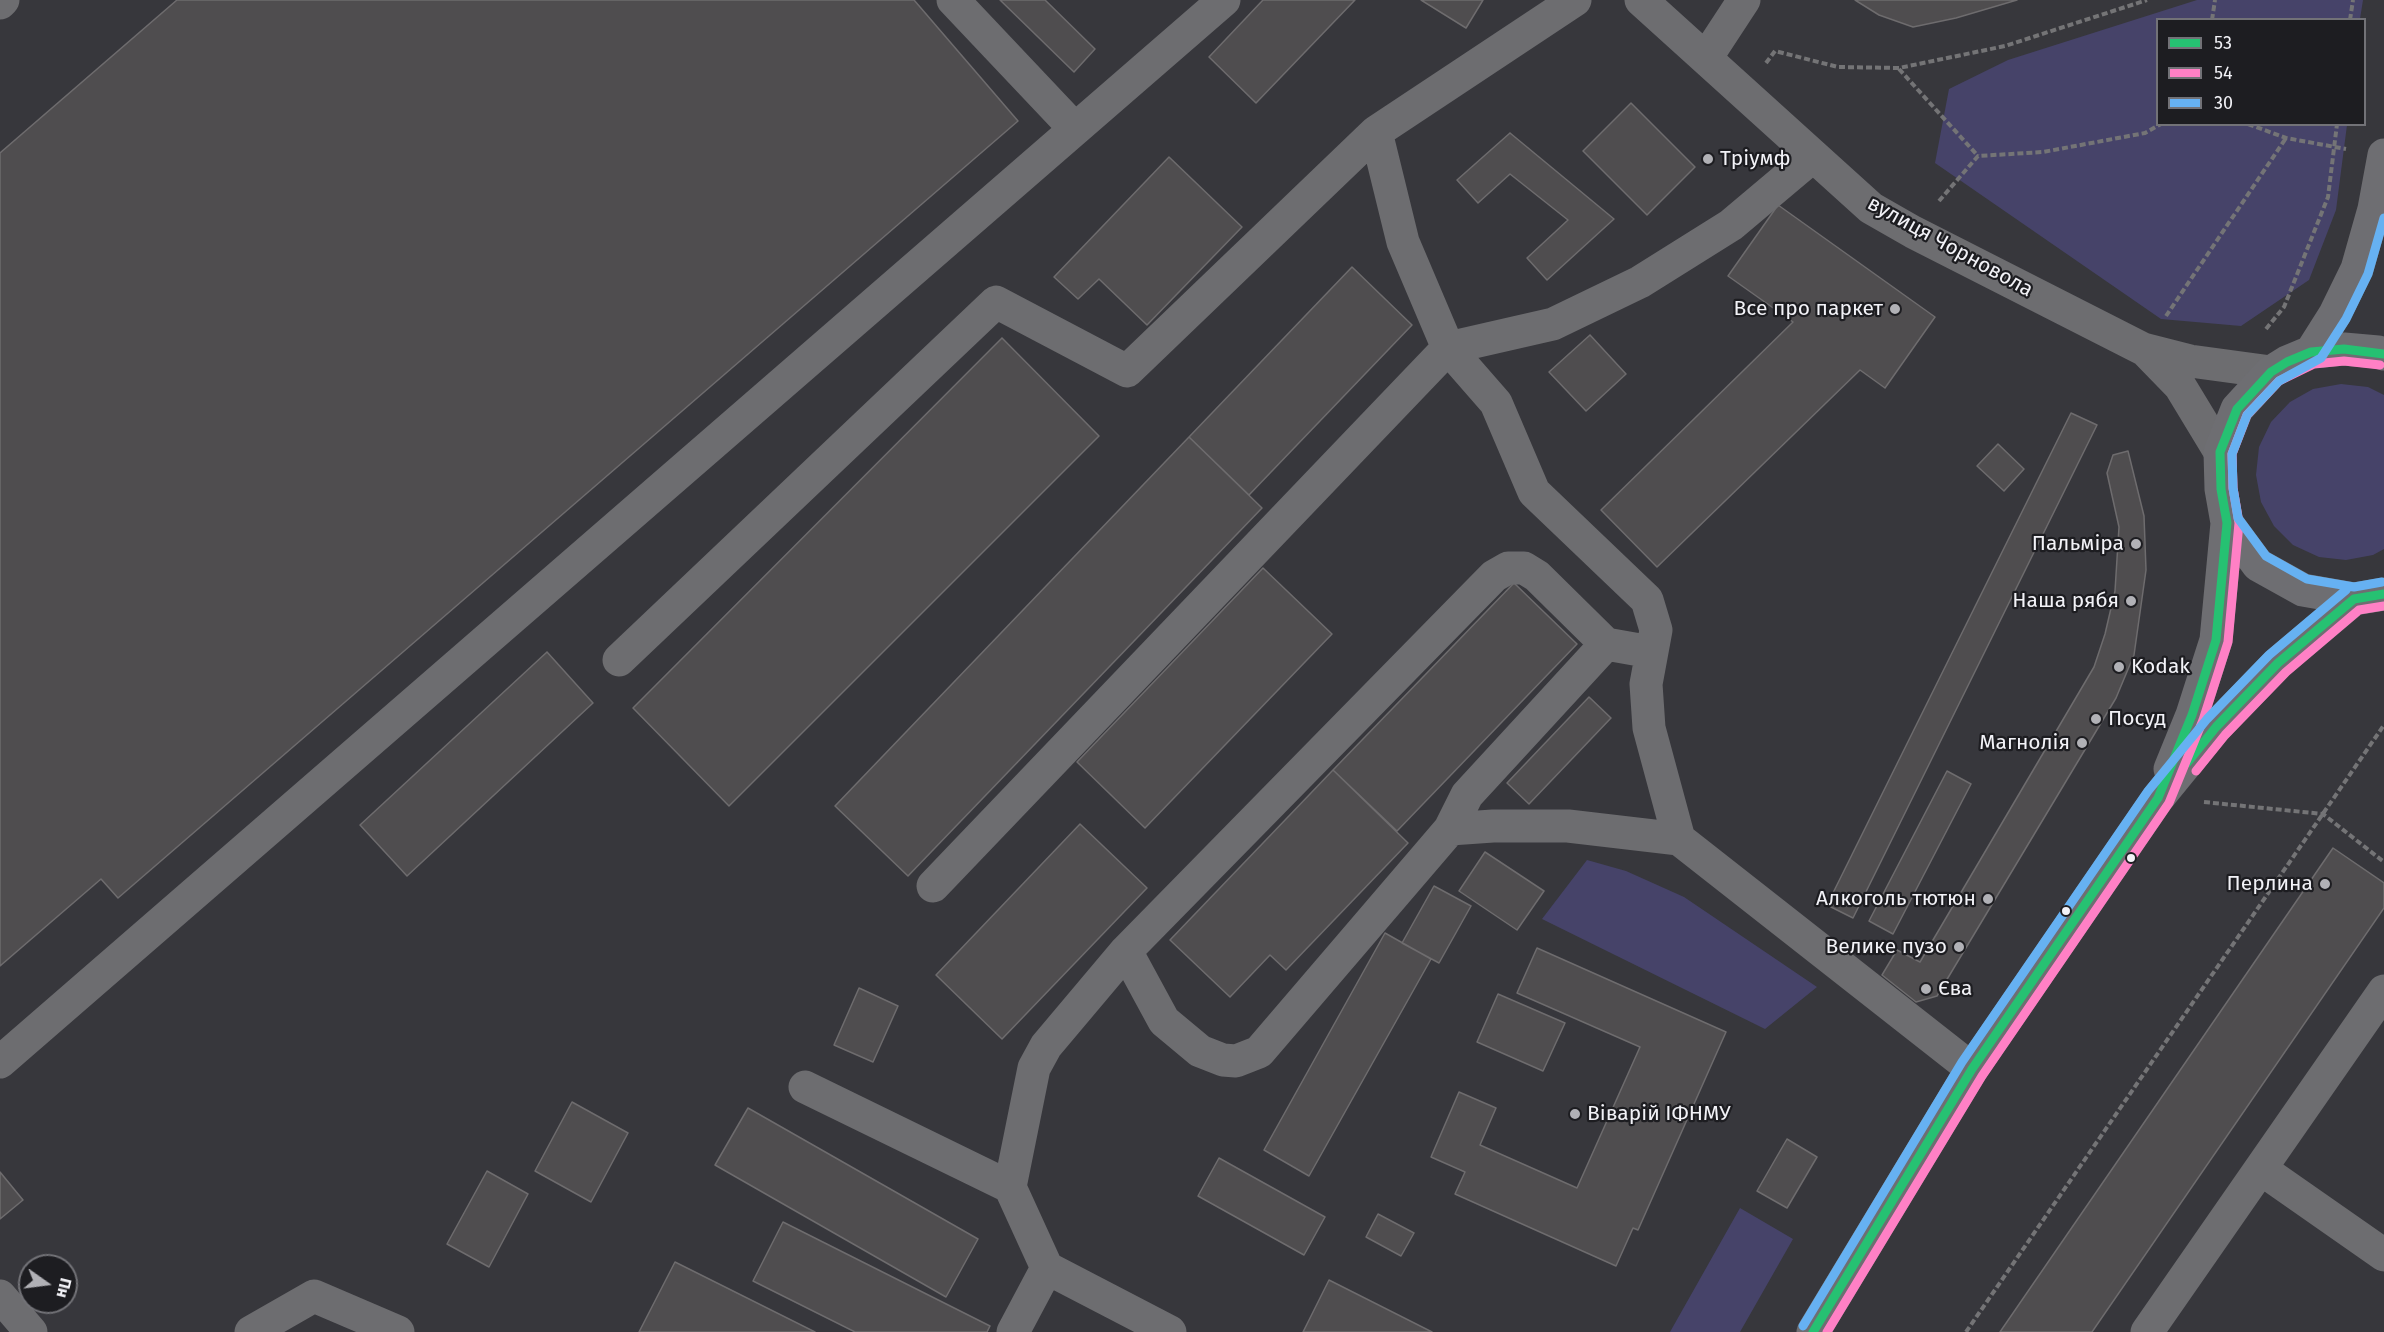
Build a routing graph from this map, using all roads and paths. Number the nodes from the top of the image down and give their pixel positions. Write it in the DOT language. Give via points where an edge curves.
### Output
graph roads {
  1 [pos="953,0"];
  2 [pos="1224,0"];
  3 [pos="1575,0"];
  4 [pos="1641,0"];
  5 [pos="1744,0"];
  6 [pos="2146,0"];
  7 [pos="2215,0"];
  8 [pos="2353,0"];
  9 [pos="2212,18"];
  10 [pos="2350,18"];
  11 [pos="1706,58"];
  12 [pos="1899,68"];
  13 [pos="1743,92"];
  14 [pos="2157,126"];
  15 [pos="2253,126"];
  16 [pos="2337,126"];
  17 [pos="1075,129"];
  18 [pos="1376,132"];
  19 [pos="2286,138"];
  20 [pos="2334,148"];
  21 [pos="2369,152"];
  22 [pos="1813,156"];
  23 [pos="1978,156"];
  24 [pos="1913,232"];
  25 [pos="1448,348"];
  26 [pos="2143,349"];
  27 [pos="2311,352"];
  28 [pos="2384,354"];
  29 [pos="2232,369"];
  30 [pos="2271,372"];
  31 [pos="2220,452"];
  32 [pos="2228,523"];
  33 [pos="2369,596"];
  34 [pos="1606,644"];
  35 [pos="1651,652"];
  36 [pos="620,660"];
  37 [pos="2384,725"];
  38 [pos="2158,798"];
  39 [pos="2323,813"];
  40 [pos="1450,829"];
  41 [pos="1679,838"];
  42 [pos="2384,862"];
  43 [pos="933,886"];
  44 [pos="1126,951"];
  45 [pos="2384,991"];
  46 [pos="0,1062"];
  47 [pos="1972,1069"];
  48 [pos="805,1087"];
  49 [pos="2261,1169"];
  50 [pos="1010,1187"];
  51 [pos="2384,1255"];
  52 [pos="1047,1268"];
  53 [pos="0,1296"];
  54 [pos="31,1332"];
  55 [pos="251,1332"];
  56 [pos="398,1332"];
  57 [pos="1012,1332"];
  58 [pos="1170,1332"];
  59 [pos="1813,1332"];
  60 [pos="1966,1332"];
  61 [pos="2147,1332"];
  1 -- 17 [label="street"];
  2 -- 17 [label="street"];
  3 -- 18 [label="street"];
  4 -- 11 [label="street, вулиця Чорновола"];
  5 -- 11 [label="street"];
  6 -- 12 [label="path" via="2005,46"];
  7 -- 9 [label="path"];
  8 -- 10 [label="path"];
  11 -- 13 [label="street, вулиця Чорновола"];
  12 -- 13 [label="path" via="1838,67 1775,51"];
  12 -- 23 [label="path"];
  13 -- 22 [label="street, вулиця Чорновола"];
  14 -- 23 [label="path" via="2145,133 2043,152"];
  15 -- 19 [label="path"];
  16 -- 20 [label="path"];
  17 -- 46 [label="street"];
  18 -- 25 [label="street" via="1403,242"];
  18 -- 36 [label="street" via="1127,371 996,302"];
  19 -- 20 [label="path"];
  19 -- 26 [label="path"];
  20 -- 21 [label="path"];
  20 -- 29 [label="path" via="2328,197 2284,307"];
  21 -- 27 [label="main road" via="2374,209 2357,269"];
  22 -- 24 [label="street, вулиця Чорновола" via="1871,208"];
  22 -- 25 [label="street" via="1731,225 1640,282 1553,324"];
  23 -- 24 [label="path"];
  24 -- 26 [label="street, вулиця Чорновола"];
  25 -- 35 [label="street" via="1496,403 1534,492 1647,600 1656,630"];
  25 -- 43 [label="street"];
  26 -- 29 [label="street, вулиця Чорновола"];
  26 -- 31 [label="street, вулиця Чорновола" via="2180,386"];
  27 -- 28 [label="main road" via="2344,349"];
  27 -- 30 [label="main road"];
  29 -- 30 [label="street, вулиця Чорновола"];
  30 -- 31 [label="main road" via="2237,410"];
  31 -- 32 [label="main road" via="2221,489"];
  32 -- 33 [label="main road" via="2258,565 2303,590"];
  32 -- 38 [label="main road" via="2216,640 2192,715"];
  33 -- 38 [label="main road" via="2278,663 2216,727"];
  34 -- 35 [label="street"];
  34 -- 40 [label="street" via="1467,795"];
  34 -- 44 [label="street" via="1524,568 1508,568 1494,576"];
  35 -- 41 [label="street" via="1646,684 1649,728"];
  37 -- 39 [label="path"];
  38 -- 39 [label="path"];
  38 -- 47 [label="main road"];
  39 -- 42 [label="path"];
  39 -- 60 [label="path"];
  40 -- 41 [label="street" via="1568,826"];
  40 -- 44 [label="street" via="1268,1044 1248,1058 1236,1061 1211,1057 1164,1021"];
  41 -- 47 [label="street"];
  44 -- 50 [label="street" via="1046,1046 1034,1068"];
  45 -- 49 [label="street"];
  47 -- 59 [label="main road"];
  48 -- 50 [label="street"];
  49 -- 51 [label="street"];
  49 -- 61 [label="street"];
  50 -- 52 [label="street"];
  52 -- 57 [label="street"];
  52 -- 58 [label="street"];
  53 -- 54 [label="street"];
  55 -- 56 [label="street" via="314,1296"];
}
